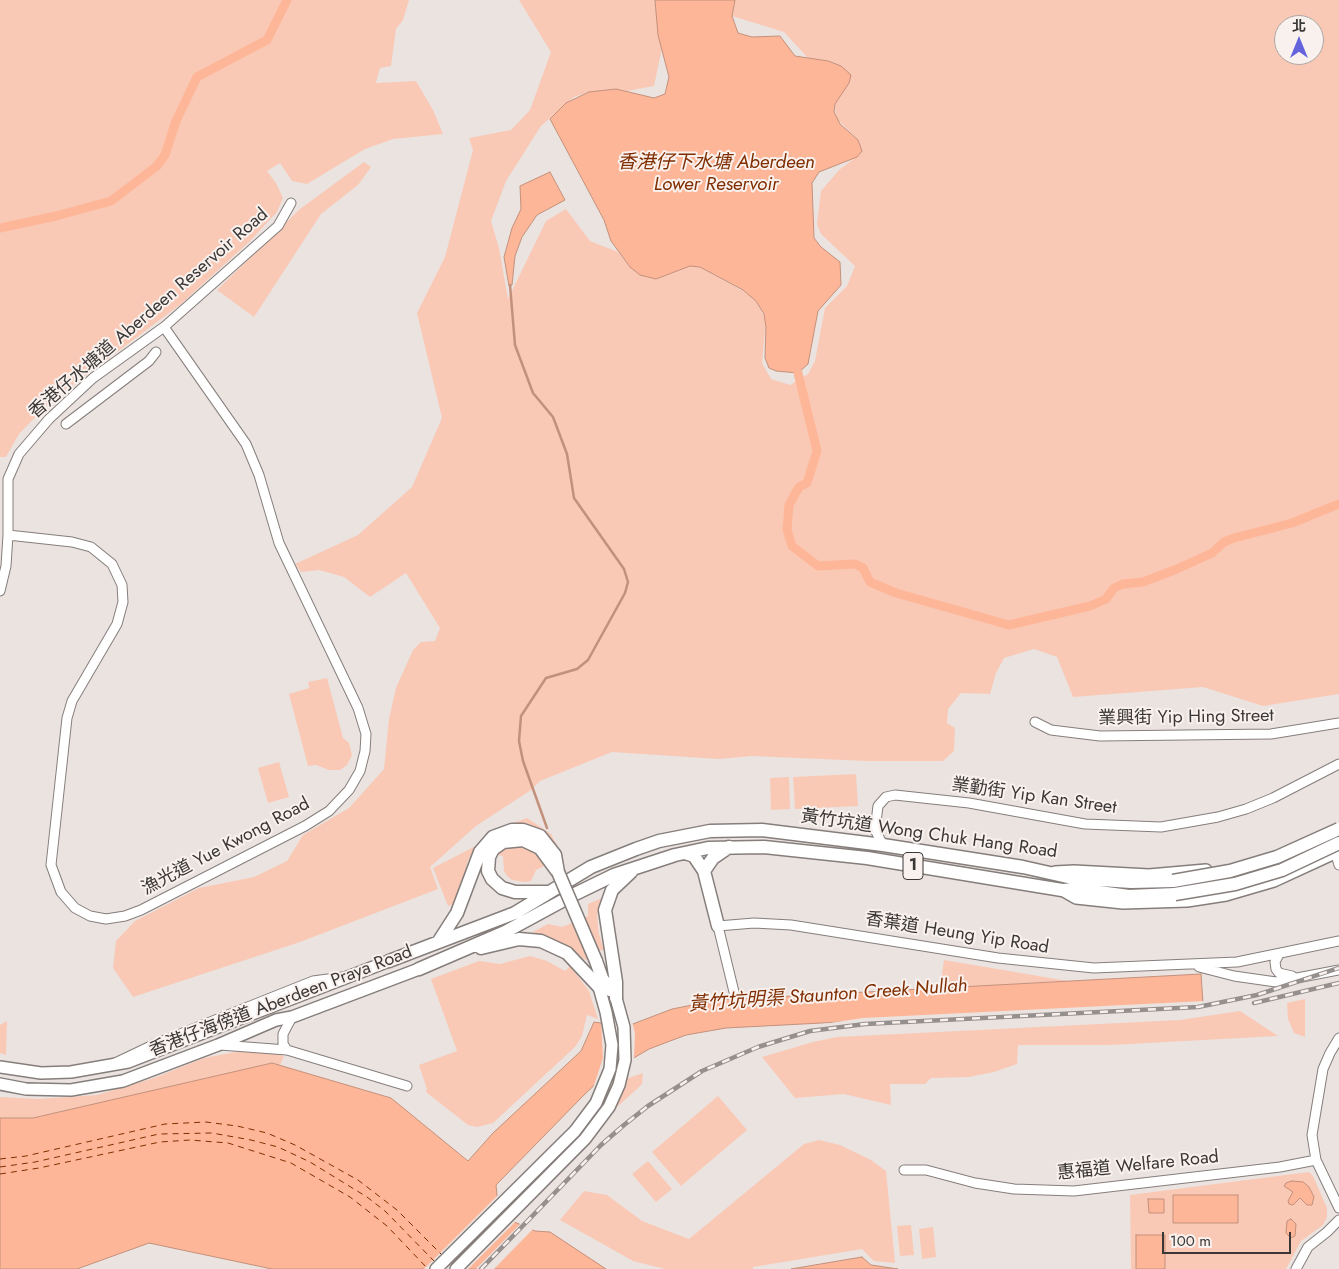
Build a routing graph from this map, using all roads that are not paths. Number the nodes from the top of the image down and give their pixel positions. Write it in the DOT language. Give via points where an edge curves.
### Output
graph roads {
  1 [pos="291,203"];
  2 [pos="164,327"];
  3 [pos="156,352"];
  4 [pos="66,424"];
  5 [pos="8,534"];
  6 [pos="3,566"];
  7 [pos="0,591"];
  8 [pos="1036,722"];
  9 [pos="1339,724"];
  10 [pos="1339,764"];
  11 [pos="1336,828"];
  12 [pos="883,845"];
  13 [pos="732,846"];
  14 [pos="685,853"];
  15 [pos="1338,853"];
  16 [pos="484,854"];
  17 [pos="635,869"];
  18 [pos="704,871"];
  19 [pos="1054,872"];
  20 [pos="1062,890"];
  21 [pos="548,892"];
  22 [pos="562,900"];
  23 [pos="718,926"];
  24 [pos="439,941"];
  25 [pos="1339,941"];
  26 [pos="469,949"];
  27 [pos="1279,954"];
  28 [pos="1248,960"];
  29 [pos="388,961"];
  30 [pos="1192,965"];
  31 [pos="419,969"];
  32 [pos="1339,970"];
  33 [pos="1300,977"];
  34 [pos="1251,978"];
  35 [pos="600,982"];
  36 [pos="735,996"];
  37 [pos="616,998"];
  38 [pos="292,1018"];
  39 [pos="1339,1038"];
  40 [pos="218,1045"];
  41 [pos="287,1050"];
  42 [pos="3,1066"];
  43 [pos="0,1084"];
  44 [pos="407,1086"];
  45 [pos="1316,1160"];
  46 [pos="904,1170"];
  47 [pos="1339,1208"];
  48 [pos="1339,1220"];
  49 [pos="1339,1231"];
  50 [pos="1327,1232"];
  51 [pos="436,1269"];
  52 [pos="456,1269"];
  53 [pos="1296,1269"];
  1 -- 2 [label="street, 香港仔水塘道 Aberdeen Reservoir Road" via="278,226"];
  2 -- 5 [label="street, 香港仔水塘道 Aberdeen Reservoir Road" via="87,384 49,419 19,454 8,478"];
  2 -- 5 [label="street, 漁光道 Yue Kwong Road" via="246,444 259,475 279,543 358,708 366,734 365,751 356,778 344,796 304,826 141,910 106,919 90,916 75,908 61,892 51,865 67,718 72,701 116,624 123,602 122,585 112,564 91,547"];
  3 -- 4 [label="street" via="149,361"];
  5 -- 6 [label="street, 香港仔水塘道 Aberdeen Reservoir Road"];
  6 -- 7 [label="street, 香港仔水塘道 Aberdeen Reservoir Road"];
  8 -- 9 [label="street, 業興街 Yip Hing Street" via="1051,730 1100,736 1279,733"];
  10 -- 12 [label="street, 業勤街 Yip Kan Street" via="1273,798 1246,808 1218,817 1161,827 1085,824 969,803 895,795 886,797 878,806 875,830"];
  11 -- 15 [label="street"];
  11 -- 19 [label="main road, 黃竹坑道 Wong Chuk Hang Road" via="1278,855 1203,870 1149,875"];
  11 -- 19 [label="highway, 1, bridge" via="1277,857 1213,875 1173,881 1105,880 1072,878"];
  12 -- 19 [label="highway, 黃竹坑道 Wong Chuk Hang Road / 1"];
  12 -- 21 [label="highway, 黃竹坑道 Wong Chuk Hang Road / 1" via="762,830 710,831 636,849 592,867"];
  13 -- 14 [label="highway, 黃竹坑道 Wong Chuk Hang Road / 1"];
  13 -- 18 [label="highway" via="715,856"];
  13 -- 20 [label="highway, 黃竹坑道 Wong Chuk Hang Road / 1" via="866,858"];
  14 -- 17 [label="highway, 黃竹坑道 Wong Chuk Hang Road / 1"];
  14 -- 18 [label="highway" via="694,856"];
  15 -- 20 [label="highway, 1, bridge" via="1235,884 1174,894 1129,896"];
  15 -- 20 [label="main road, 黃竹坑道 Wong Chuk Hang Road" via="1267,884 1187,901 1123,903 1076,898"];
  16 -- 21 [label="highway" via="492,879 502,888 515,892"];
  16 -- 24 [label="highway" via="457,913"];
  16 -- 35 [label="highway, bridge" via="503,842 522,840 540,848 558,872"];
  17 -- 22 [label="highway, 黃竹坑道 Wong Chuk Hang Road / 1" via="614,875"];
  17 -- 37 [label="highway" via="612,890 604,916"];
  18 -- 23 [label="highway"];
  21 -- 24 [label="highway, 香港仔海傍道 Aberdeen Praya Road / 1" via="515,913"];
  22 -- 26 [label="highway, 香港仔海傍道 Aberdeen Praya Road / 1" via="520,925"];
  23 -- 30 [label="street, 香葉道 Heung Yip Road" via="754,923 791,925 1071,967"];
  23 -- 36 [label="street"];
  24 -- 29 [label="highway, 香港仔海傍道 Aberdeen Praya Road / 1"];
  25 -- 27 [label="street, 香葉道 Heung Yip Road"];
  26 -- 31 [label="highway, 香港仔海傍道 Aberdeen Praya Road / 1"];
  26 -- 35 [label="highway" via="526,939 546,942 567,953"];
  27 -- 28 [label="street, 香葉道 Heung Yip Road"];
  27 -- 33 [label="street" via="1275,967 1279,973"];
  28 -- 30 [label="street, 香葉道 Heung Yip Road"];
  28 -- 34 [label="street"];
  29 -- 42 [label="main road, 香港仔海傍道 Aberdeen Praya Road" via="162,1050 108,1067 46,1073"];
  30 -- 34 [label="street, 香葉道 Heung Yip Road"];
  31 -- 38 [label="main road, 香港仔海傍道 Aberdeen Praya Road"];
  32 -- 33 [label="street, 香葉道 Heung Yip Road"];
  33 -- 34 [label="street, 香葉道 Heung Yip Road" via="1276,982"];
  35 -- 37 [label="highway"];
  35 -- 51 [label="main road" via="612,1045 610,1069 596,1103 574,1131"];
  37 -- 52 [label="main road" via="626,1051 621,1078 610,1107 589,1135"];
  38 -- 40 [label="main road, 香港仔海傍道 Aberdeen Praya Road" via="276,1020"];
  38 -- 41 [label="street" via="283,1034"];
  39 -- 45 [label="street" via="1328,1057 1320,1082 1312,1130"];
  40 -- 41 [label="street"];
  40 -- 43 [label="main road, 香港仔海傍道 Aberdeen Praya Road" via="134,1077 99,1086 42,1090"];
  41 -- 44 [label="street"];
  45 -- 46 [label="street, 惠福道 Welfare Road" via="1251,1171 1074,1191 1014,1189 926,1170"];
  45 -- 47 [label="street"];
  48 -- 50 [label="street"];
  49 -- 50 [label="street"];
  50 -- 53 [label="street" via="1308,1247"];
}
